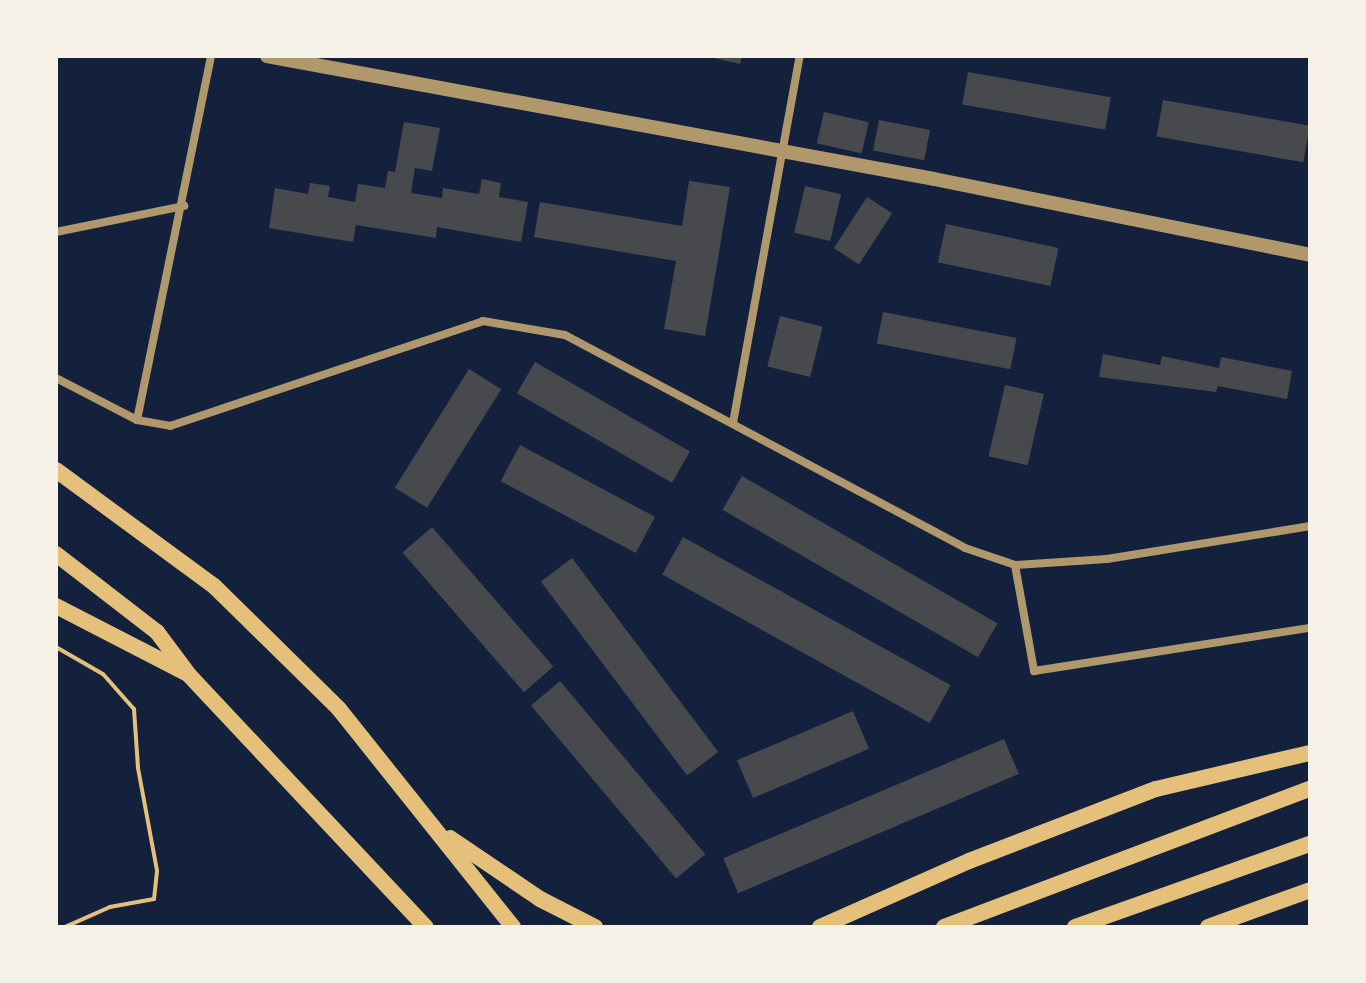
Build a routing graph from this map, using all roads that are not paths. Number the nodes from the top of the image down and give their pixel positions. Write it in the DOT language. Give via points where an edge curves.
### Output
graph roads {
  1 [pos="211,56"];
  2 [pos="267,56"];
  3 [pos="800,56"];
  4 [pos="780,150"];
  5 [pos="184,206"];
  6 [pos="56,232"];
  7 [pos="1310,255"];
  8 [pos="56,378"];
  9 [pos="137,420"];
  10 [pos="733,423"];
  11 [pos="56,470"];
  12 [pos="1310,526"];
  13 [pos="56,554"];
  14 [pos="1015,565"];
  15 [pos="56,606"];
  16 [pos="1310,628"];
  17 [pos="189,675"];
  18 [pos="1310,753"];
  19 [pos="1310,789"];
  20 [pos="433,827"];
  21 [pos="1310,844"];
  22 [pos="1310,890"];
  23 [pos="426,927"];
  24 [pos="513,927"];
  25 [pos="595,927"];
  26 [pos="820,927"];
  27 [pos="944,927"];
  28 [pos="1075,927"];
  29 [pos="1208,927"];
  1 -- 5 [label="street"];
  2 -- 4 [label="street"];
  3 -- 4 [label="street"];
  4 -- 7 [label="street"];
  4 -- 10 [label="street"];
  5 -- 6 [label="street"];
  5 -- 9 [label="street"];
  8 -- 9 [label="street"];
  9 -- 10 [label="street" via="170,426 483,321 565,335"];
  10 -- 14 [label="street" via="965,548"];
  11 -- 20 [label="main road" via="214,586 339,709"];
  12 -- 14 [label="street" via="1107,559"];
  13 -- 17 [label="main road" via="157,632"];
  14 -- 16 [label="street" via="1034,671"];
  15 -- 17 [label="main road"];
  17 -- 23 [label="main road"];
  18 -- 26 [label="main road" via="1156,789 969,861"];
  19 -- 27 [label="main road"];
  20 -- 24 [label="main road"];
  20 -- 25 [label="main road" via="540,899"];
  21 -- 28 [label="main road"];
  22 -- 29 [label="main road"];
}
